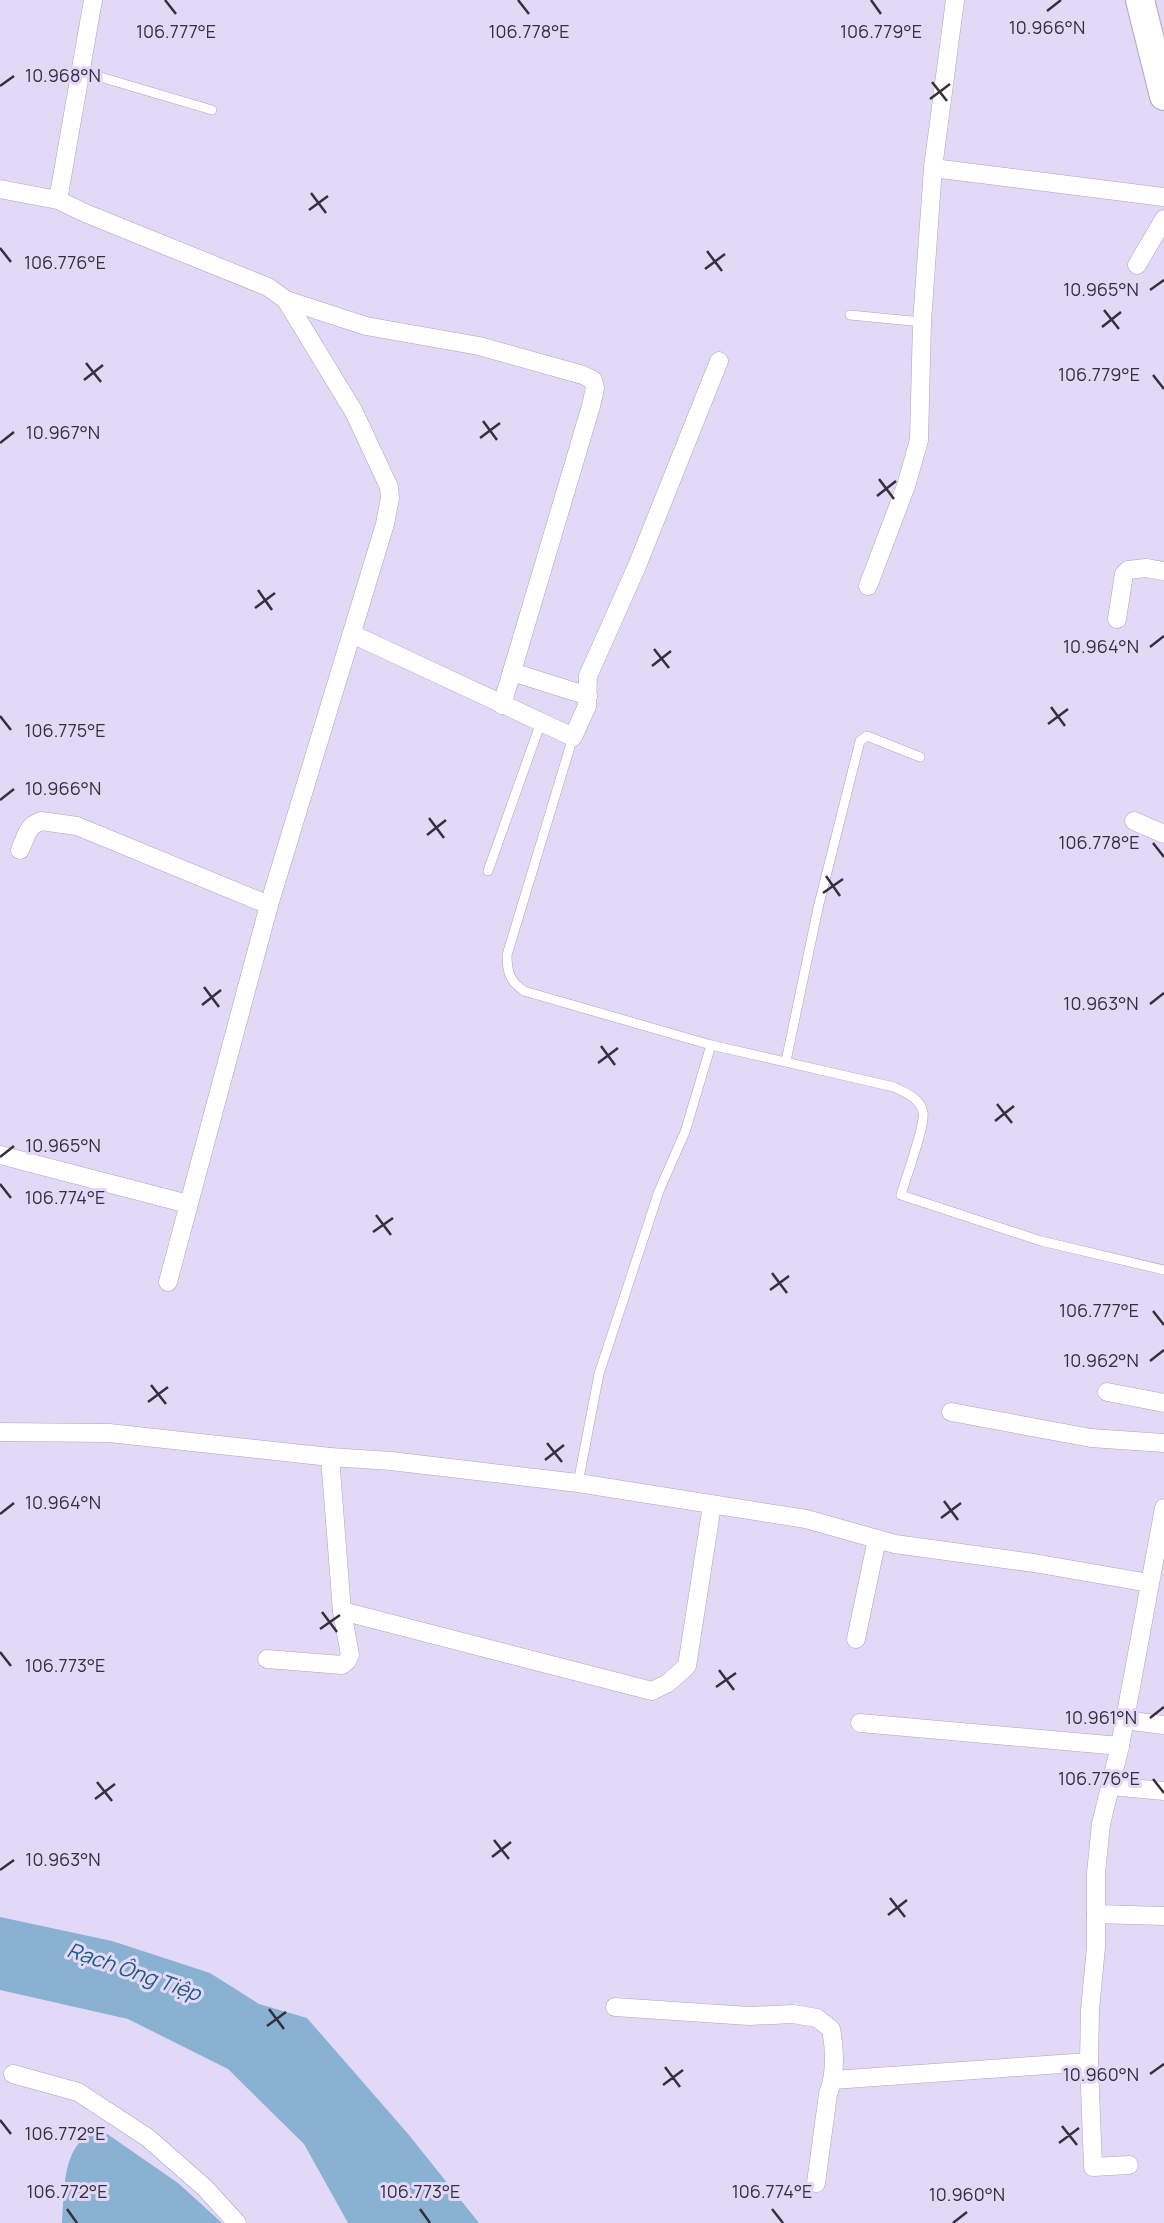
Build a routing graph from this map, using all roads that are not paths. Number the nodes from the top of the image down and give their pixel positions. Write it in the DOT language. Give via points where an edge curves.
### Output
graph roads {
  1 [pos="93,0"];
  2 [pos="955,0"];
  3 [pos="1140,0"];
  4 [pos="80,71"];
  5 [pos="1164,96"];
  6 [pos="212,110"];
  7 [pos="933,168"];
  8 [pos="0,189"];
  9 [pos="1164,197"];
  10 [pos="58,200"];
  11 [pos="1164,219"];
  12 [pos="1137,265"];
  13 [pos="286,300"];
  14 [pos="850,315"];
  15 [pos="922,322"];
  16 [pos="719,360"];
  17 [pos="1164,571"];
  18 [pos="868,586"];
  19 [pos="1117,619"];
  20 [pos="352,634"];
  21 [pos="512,672"];
  22 [pos="587,701"];
  23 [pos="502,705"];
  24 [pos="541,722"];
  25 [pos="573,737"];
  26 [pos="920,757"];
  27 [pos="1134,821"];
  28 [pos="1164,834"];
  29 [pos="20,850"];
  30 [pos="488,871"];
  31 [pos="269,905"];
  32 [pos="711,1045"];
  33 [pos="786,1061"];
  34 [pos="0,1154"];
  35 [pos="188,1204"];
  36 [pos="1164,1270"];
  37 [pos="168,1282"];
  38 [pos="1107,1392"];
  39 [pos="1164,1403"];
  40 [pos="951,1412"];
  41 [pos="0,1432"];
  42 [pos="1164,1444"];
  43 [pos="330,1457"];
  44 [pos="578,1483"];
  45 [pos="712,1505"];
  46 [pos="1164,1508"];
  47 [pos="877,1539"];
  48 [pos="1149,1583"];
  49 [pos="342,1611"];
  50 [pos="856,1639"];
  51 [pos="267,1659"];
  52 [pos="1124,1720"];
  53 [pos="860,1723"];
  54 [pos="1164,1725"];
  55 [pos="1120,1746"];
  56 [pos="1110,1786"];
  57 [pos="1164,1791"];
  58 [pos="1096,1914"];
  59 [pos="1164,1916"];
  60 [pos="615,2007"];
  61 [pos="1089,2062"];
  62 [pos="13,2074"];
  63 [pos="833,2080"];
  64 [pos="1129,2165"];
  65 [pos="816,2183"];
  66 [pos="237,2223"];
  1 -- 4 [label="street"];
  2 -- 7 [label="street"];
  3 -- 5 [label="main road"];
  4 -- 6 [label="lane"];
  4 -- 10 [label="street"];
  7 -- 9 [label="street"];
  7 -- 15 [label="street"];
  8 -- 10 [label="street"];
  10 -- 13 [label="street" via="268,287"];
  11 -- 12 [label="street"];
  13 -- 20 [label="street" via="354,412 388,487 385,524"];
  13 -- 21 [label="street" via="366,326 479,345 593,380 591,405"];
  14 -- 15 [label="lane"];
  15 -- 18 [label="street" via="919,440"];
  16 -- 22 [label="street" via="588,676"];
  17 -- 19 [label="street" via="1146,568 1124,574"];
  20 -- 23 [label="street"];
  20 -- 31 [label="street"];
  21 -- 22 [label="street"];
  21 -- 23 [label="street"];
  22 -- 25 [label="street"];
  23 -- 24 [label="street"];
  24 -- 25 [label="street"];
  24 -- 30 [label="lane"];
  25 -- 32 [label="lane" via="507,955 509,977 524,992"];
  26 -- 33 [label="lane" via="867,736 860,741"];
  27 -- 28 [label="street"];
  29 -- 31 [label="street" via="28,831 41,821 78,826"];
  31 -- 35 [label="street"];
  32 -- 33 [label="lane"];
  32 -- 44 [label="lane" via="685,1132 659,1191 598,1374"];
  33 -- 36 [label="lane" via="894,1087 918,1102 924,1117 901,1195 1041,1241"];
  34 -- 35 [label="street"];
  35 -- 37 [label="street"];
  38 -- 39 [label="street"];
  40 -- 42 [label="street" via="1091,1438"];
  41 -- 43 [label="street" via="109,1433"];
  43 -- 44 [label="street"];
  43 -- 49 [label="street"];
  44 -- 45 [label="street"];
  45 -- 47 [label="street" via="806,1519"];
  45 -- 49 [label="street" via="687,1666 652,1690"];
  46 -- 48 [label="street"];
  47 -- 48 [label="street"];
  47 -- 50 [label="street"];
  48 -- 52 [label="street"];
  49 -- 51 [label="street" via="350,1655 342,1665"];
  52 -- 54 [label="street"];
  52 -- 55 [label="street"];
  53 -- 55 [label="street"];
  55 -- 56 [label="street"];
  56 -- 57 [label="street"];
  56 -- 58 [label="street" via="1101,1824"];
  58 -- 59 [label="street"];
  58 -- 61 [label="street"];
  60 -- 63 [label="street" via="817,2018 831,2029"];
  61 -- 63 [label="street"];
  61 -- 64 [label="street" via="1093,2167"];
  62 -- 66 [label="street" via="78,2092 148,2138"];
  63 -- 65 [label="street"];
}
